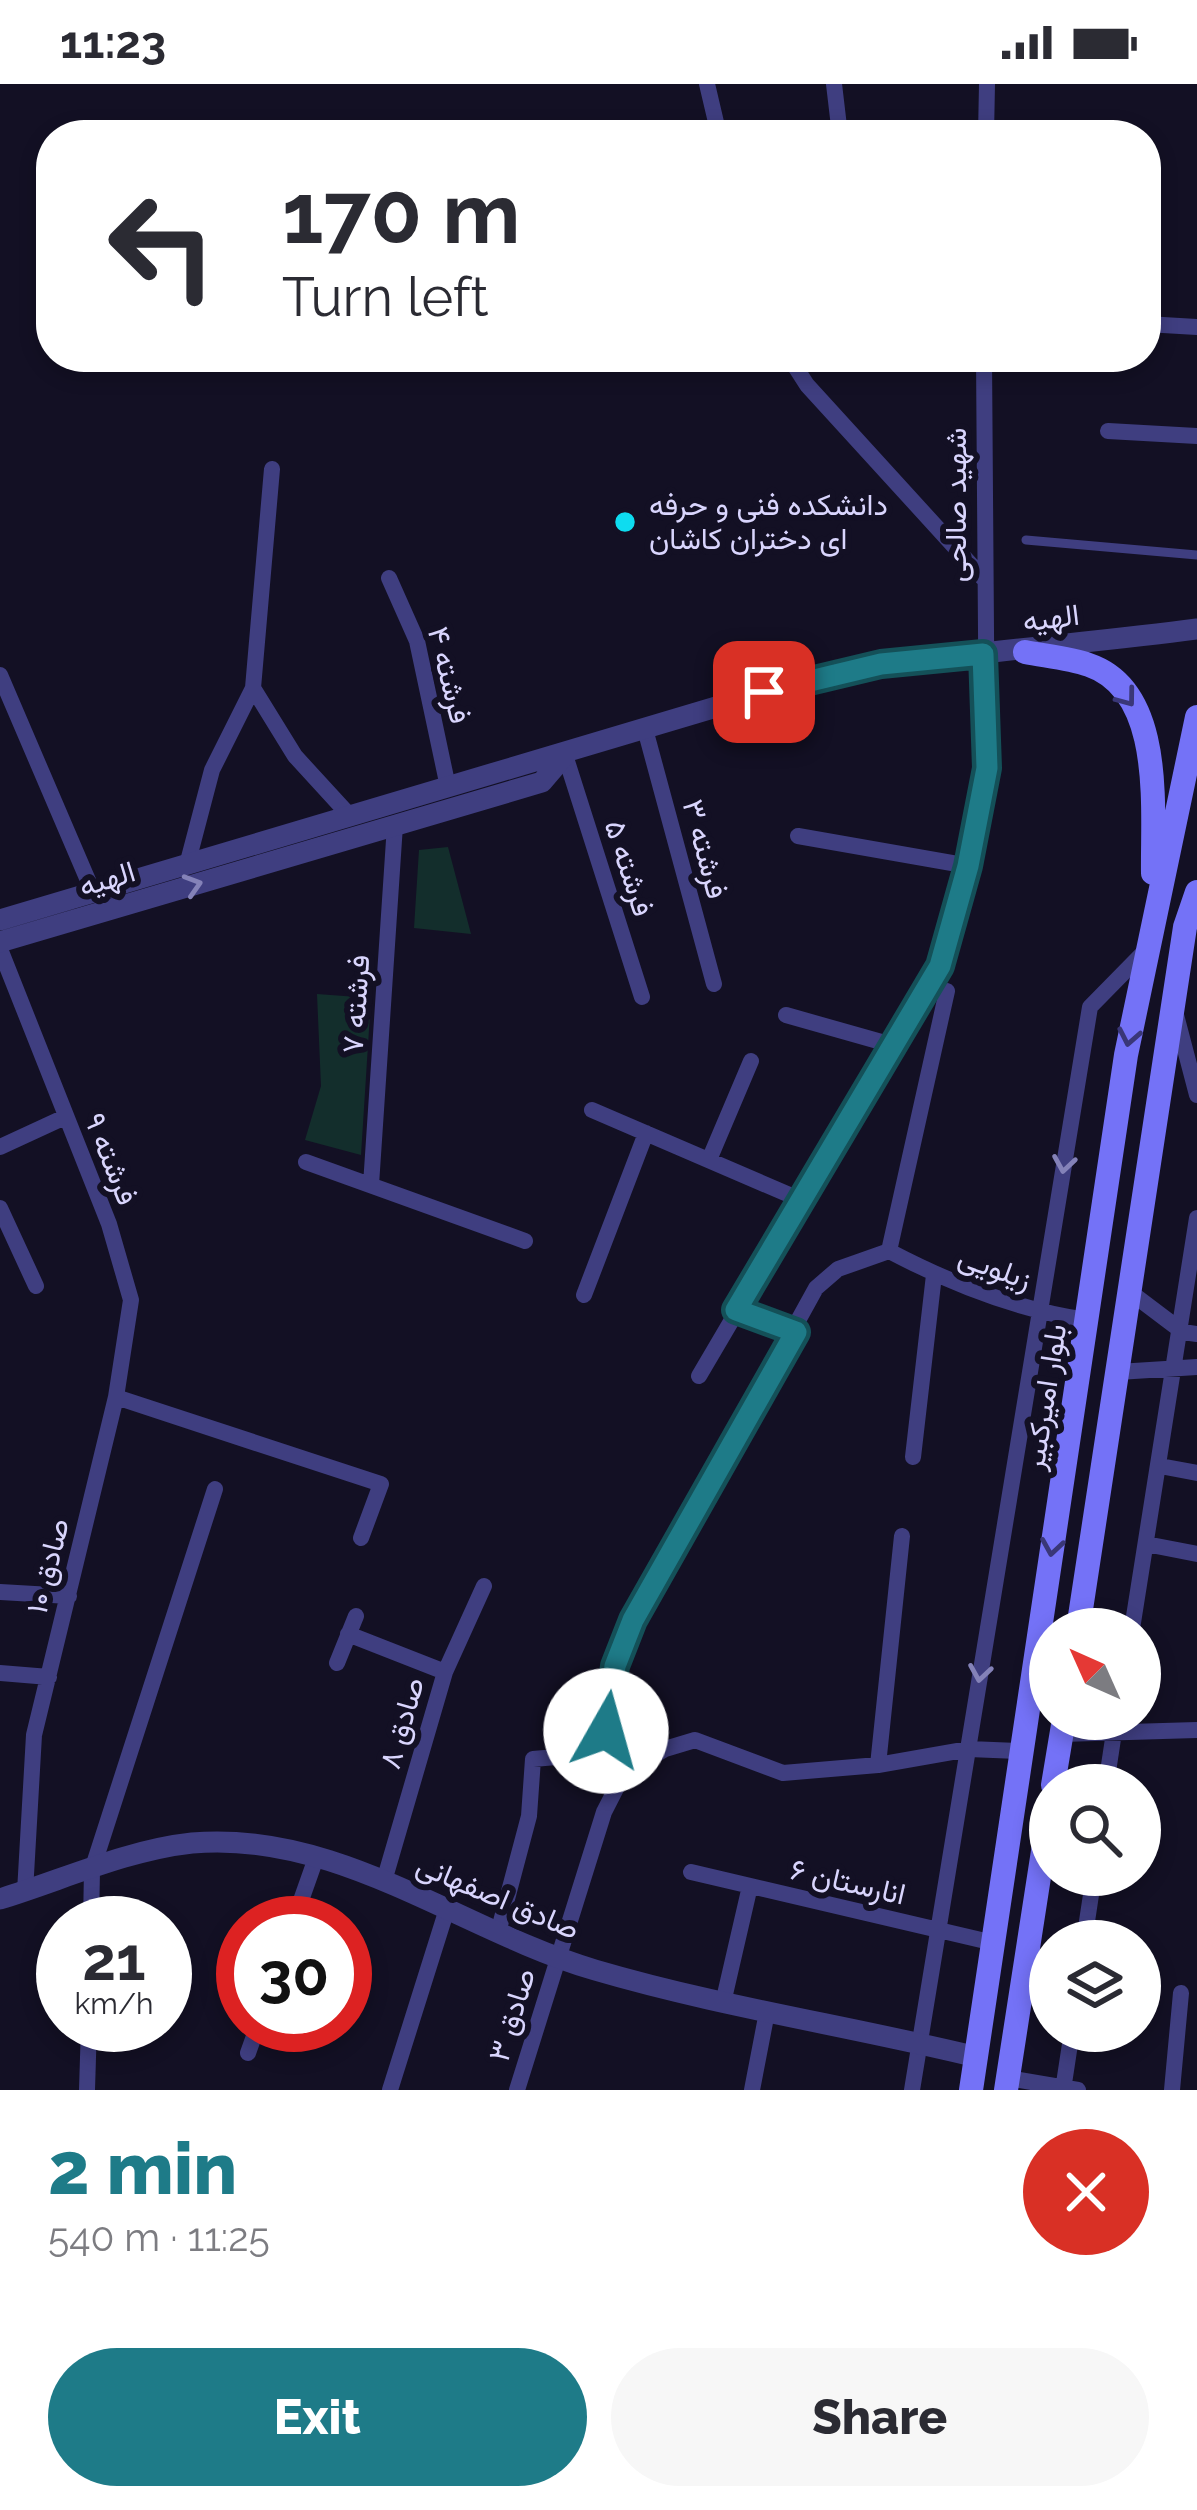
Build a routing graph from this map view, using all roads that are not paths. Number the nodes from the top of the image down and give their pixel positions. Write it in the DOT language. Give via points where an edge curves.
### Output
graph roads {
  1 [pos="707,84"];
  2 [pos="834,84"];
  3 [pos="987,84"];
  4 [pos="715,120"];
  5 [pos="838,120"];
  6 [pos="986,120"];
  7 [pos="1161,325"];
  8 [pos="1197,327"];
  9 [pos="799,372"];
  10 [pos="984,372"];
  11 [pos="1108,430"];
  12 [pos="1197,436"];
  13 [pos="272,470"];
  14 [pos="1026,540"];
  15 [pos="1197,555"];
  16 [pos="389,578"];
  17 [pos="982,578"];
  18 [pos="1197,628"];
  19 [pos="1024,652"];
  20 [pos="983,654"];
  21 [pos="0,675"];
  22 [pos="253,688"];
  23 [pos="1197,717"];
  24 [pos="645,729"];
  25 [pos="565,755"];
  26 [pos="448,787"];
  27 [pos="350,816"];
  28 [pos="395,825"];
  29 [pos="798,836"];
  30 [pos="187,865"];
  31 [pos="968,866"];
  32 [pos="93,892"];
  33 [pos="1197,892"];
  34 [pos="123,894"];
  35 [pos="1154,910"];
  36 [pos="0,920"];
  37 [pos="0,946"];
  38 [pos="1146,950"];
  39 [pos="714,984"];
  40 [pos="947,991"];
  41 [pos="641,997"];
  42 [pos="1174,1005"];
  43 [pos="786,1015"];
  44 [pos="892,1045"];
  45 [pos="751,1061"];
  46 [pos="1197,1095"];
  47 [pos="592,1110"];
  48 [pos="65,1118"];
  49 [pos="646,1133"];
  50 [pos="0,1147"];
  51 [pos="709,1160"];
  52 [pos="306,1162"];
  53 [pos="370,1186"];
  54 [pos="799,1199"];
  55 [pos="0,1208"];
  56 [pos="1197,1217"];
  57 [pos="525,1241"];
  58 [pos="889,1251"];
  59 [pos="934,1275"];
  60 [pos="36,1286"];
  61 [pos="1130,1292"];
  62 [pos="584,1295"];
  63 [pos="736,1310"];
  64 [pos="1039,1313"];
  65 [pos="1087,1320"];
  66 [pos="796,1332"];
  67 [pos="1190,1333"];
  68 [pos="1176,1364"];
  69 [pos="1197,1366"];
  70 [pos="1118,1372"];
  71 [pos="699,1376"];
  72 [pos="116,1396"];
  73 [pos="914,1457"];
  74 [pos="1160,1466"];
  75 [pos="1197,1473"];
  76 [pos="214,1489"];
  77 [pos="902,1536"];
  78 [pos="361,1538"];
  79 [pos="1147,1544"];
  80 [pos="1197,1554"];
  81 [pos="484,1586"];
  82 [pos="0,1592"];
  83 [pos="69,1596"];
  84 [pos="1081,1608"];
  85 [pos="1136,1608"];
  86 [pos="356,1616"];
  87 [pos="348,1634"];
  88 [pos="337,1663"];
  89 [pos="445,1672"];
  90 [pos="0,1673"];
  91 [pos="49,1677"];
  92 [pos="1161,1728"];
  93 [pos="1197,1730"];
  94 [pos="969,1749"];
  95 [pos="1022,1751"];
  96 [pos="615,1752"];
  97 [pos="878,1765"];
  98 [pos="624,1774"];
  99 [pos="316,1858"];
  100 [pos="92,1870"];
  101 [pos="691,1872"];
  102 [pos="384,1881"];
  103 [pos="750,1886"];
  104 [pos="25,1892"];
  105 [pos="92,1896"];
  106 [pos="303,1896"];
  107 [pos="1036,1896"];
  108 [pos="0,1900"];
  109 [pos="447,1909"];
  110 [pos="500,1929"];
  111 [pos="938,1931"];
  112 [pos="994,1943"];
  113 [pos="559,1955"];
  114 [pos="1180,1993"];
  115 [pos="723,2003"];
  116 [pos="767,2012"];
  117 [pos="919,2043"];
  118 [pos="88,2052"];
  119 [pos="1071,2052"];
  120 [pos="977,2057"];
  121 [pos="1007,2084"];
  122 [pos="1068,2089"];
  123 [pos="87,2090"];
  124 [pos="390,2090"];
  125 [pos="517,2090"];
  126 [pos="752,2090"];
  127 [pos="912,2090"];
  128 [pos="971,2090"];
  129 [pos="1172,2090"];
  1 -- 4 [label="street"];
  2 -- 5 [label="street"];
  3 -- 6 [label="street"];
  7 -- 8 [label="street"];
  9 -- 17 [label="street"];
  10 -- 17 [label="street, شهید صالحی"];
  11 -- 12 [label="street"];
  13 -- 22 [label="street"];
  14 -- 15 [label="lane"];
  16 -- 26 [label="street, فرشته ۴" via="417,641"];
  17 -- 20 [label="street, شهید صالحی"];
  18 -- 19 [label="street, الهیه"];
  19 -- 20 [label="street, الهیه"];
  19 -- 35 [label="main road, one-way" via="1090,665 1139,713"];
  20 -- 24 [label="street, الهیه" via="842,673"];
  20 -- 31 [label="street, شهید صالحی" via="987,768"];
  21 -- 32 [label="street"];
  22 -- 27 [label="street" via="295,756"];
  22 -- 30 [label="street" via="212,770"];
  23 -- 35 [label="main road, بلوار امیرکبیر"];
  24 -- 25 [label="street, الهیه"];
  24 -- 39 [label="street, فرشته ۳"];
  25 -- 26 [label="street, الهیه"];
  25 -- 28 [label="street, الهیه" via="542,782"];
  25 -- 41 [label="street, فرشته ۵"];
  26 -- 27 [label="street, الهیه"];
  27 -- 30 [label="street, الهیه"];
  34 -- 28 [label="street, الهیه, one-way"];
  28 -- 53 [label="street, فرشته ۷"];
  29 -- 31 [label="street"];
  30 -- 34 [label="street, الهیه"];
  31 -- 44 [label="street, شهید صالحی" via="940,966"];
  32 -- 34 [label="street, الهیه"];
  32 -- 36 [label="street, الهیه"];
  33 -- 42 [label="main road"];
  34 -- 37 [label="street, الهیه"];
  35 -- 38 [label="main road, بلوار امیرکبیر"];
  37 -- 48 [label="street, فرشته ۹"];
  38 -- 64 [label="street, one-way" via="1090,1007"];
  38 -- 65 [label="main road, بلوار امیرکبیر, one-way"];
  40 -- 58 [label="street"];
  42 -- 46 [label="street"];
  42 -- 61 [label="main road"];
  43 -- 44 [label="street"];
  44 -- 54 [label="street, شهید صالحی"];
  45 -- 51 [label="street"];
  47 -- 49 [label="street"];
  48 -- 50 [label="street"];
  48 -- 72 [label="street, فرشته ۹" via="129,1287"];
  49 -- 51 [label="street"];
  49 -- 62 [label="street"];
  51 -- 54 [label="street"];
  52 -- 53 [label="street"];
  53 -- 57 [label="street"];
  54 -- 63 [label="street, شهید صالحی"];
  55 -- 60 [label="street"];
  56 -- 67 [label="street"];
  58 -- 59 [label="street, زیلویی"];
  58 -- 66 [label="street" via="838,1269 816,1288"];
  59 -- 64 [label="street, زیلویی"];
  59 -- 73 [label="street"];
  61 -- 67 [label="street"];
  61 -- 70 [label="main road"];
  63 -- 66 [label="street"];
  63 -- 71 [label="street, شهید صالحی"];
  64 -- 65 [label="street, زیلویی"];
  64 -- 94 [label="street, one-way"];
  65 -- 95 [label="main road, بلوار امیرکبیر, one-way"];
  66 -- 96 [label="street" via="633,1620 606,1731"];
  67 -- 68 [label="street"];
  68 -- 69 [label="street"];
  68 -- 70 [label="street"];
  68 -- 74 [label="street"];
  70 -- 84 [label="main road"];
  72 -- 78 [label="street" via="381,1484"];
  72 -- 83 [label="street, صادق ۱۰"];
  74 -- 75 [label="street"];
  74 -- 79 [label="street"];
  76 -- 100 [label="street"];
  77 -- 97 [label="street"];
  79 -- 80 [label="street"];
  79 -- 85 [label="street"];
  81 -- 89 [label="street, صادق ۸"];
  82 -- 83 [label="street"];
  83 -- 91 [label="street, صادق ۱۰"];
  86 -- 87 [label="street"];
  87 -- 88 [label="street"];
  87 -- 89 [label="street"];
  89 -- 102 [label="street, صادق ۸"];
  90 -- 91 [label="street"];
  91 -- 104 [label="street, صادق ۱۰" via="28,1775"];
  92 -- 93 [label="street"];
  94 -- 95 [label="street"];
  94 -- 97 [label="street"];
  94 -- 111 [label="street"];
  95 -- 112 [label="main road, بلوار امیرکبیر"];
  96 -- 98 [label="street"];
  96 -- 110 [label="street" via="533,1759 529,1816"];
  97 -- 98 [label="street" via="783,1773 695,1740"];
  98 -- 113 [label="street, صادق ۳" via="589,1851"];
  99 -- 100 [label="street, صادق اصفهانی" via="257,1845 191,1844"];
  99 -- 102 [label="street, صادق اصفهانی"];
  99 -- 106 [label="street"];
  100 -- 104 [label="street, صادق اصفهانی"];
  100 -- 105 [label="street"];
  101 -- 103 [label="street, انارستان ۶"];
  102 -- 109 [label="street, صادق اصفهانی"];
  103 -- 111 [label="street, انارستان ۶"];
  103 -- 115 [label="street"];
  104 -- 108 [label="street, صادق اصفهانی"];
  107 -- 121 [label="main road"];
  109 -- 110 [label="street, صادق اصفهانی"];
  109 -- 124 [label="street"];
  110 -- 113 [label="street, صادق اصفهانی"];
  111 -- 112 [label="street, انارستان ۶"];
  111 -- 117 [label="street"];
  112 -- 120 [label="main road, بلوار امیرکبیر"];
  113 -- 115 [label="street, صادق اصفهانی"];
  113 -- 125 [label="street, صادق ۳"];
  114 -- 129 [label="street"];
  115 -- 116 [label="street, صادق اصفهانی"];
  116 -- 117 [label="street, صادق اصفهانی"];
  116 -- 126 [label="street"];
  117 -- 120 [label="street, صادق اصفهانی"];
  117 -- 127 [label="street"];
  118 -- 123 [label="street"];
  119 -- 122 [label="street"];
  120 -- 128 [label="main road, بلوار امیرکبیر"];
  121 -- 122 [label="street"];
}
